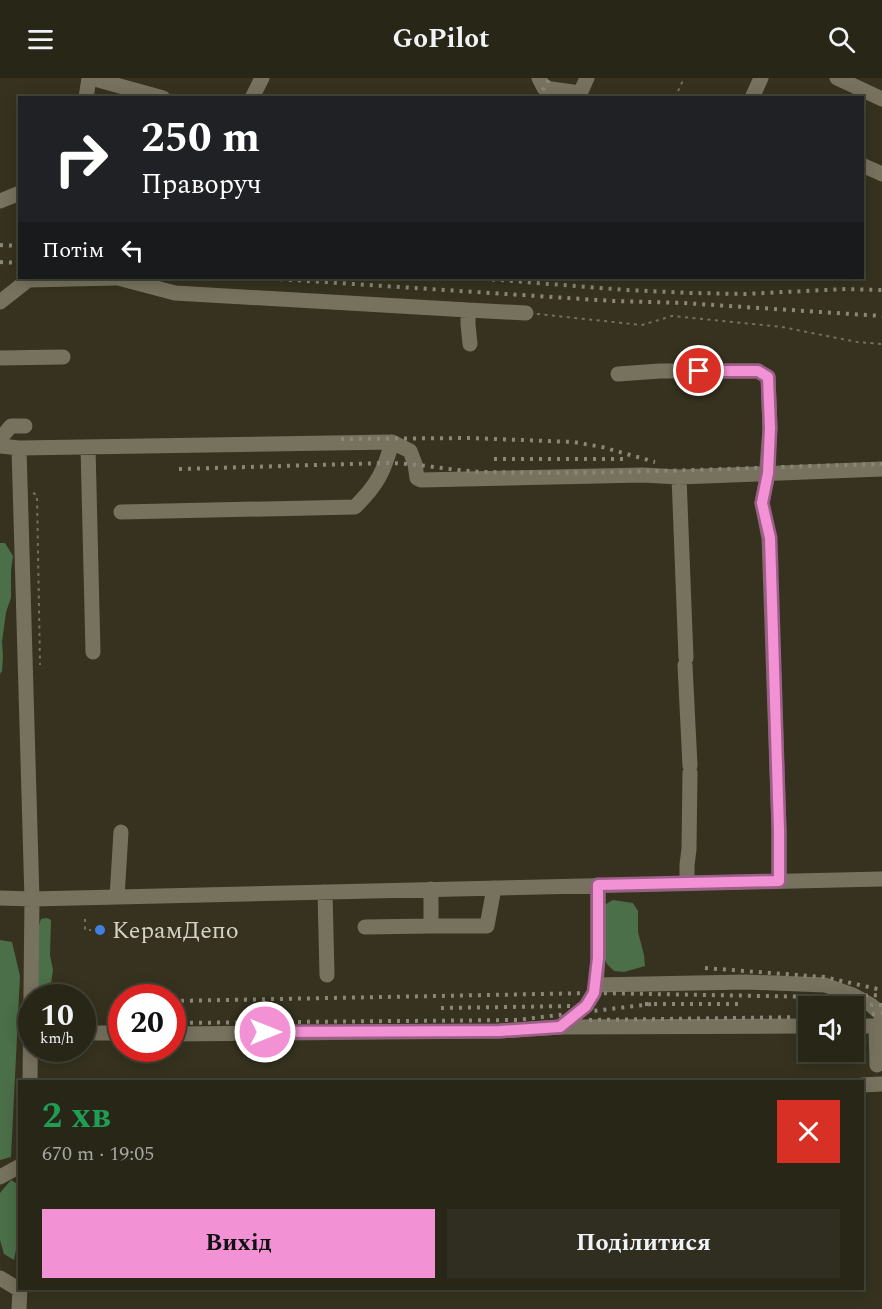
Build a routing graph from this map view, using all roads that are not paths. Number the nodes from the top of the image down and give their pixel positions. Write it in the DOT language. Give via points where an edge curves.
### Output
graph roads {
  1 [pos="90,78"];
  2 [pos="262,78"];
  3 [pos="539,78"];
  4 [pos="587,78"];
  5 [pos="761,78"];
  6 [pos="837,78"];
  7 [pos="579,95"];
  8 [pos="86,96"];
  9 [pos="156,96"];
  10 [pos="253,96"];
  11 [pos="753,96"];
  12 [pos="882,99"];
  13 [pos="864,166"];
  14 [pos="882,174"];
  15 [pos="18,194"];
  16 [pos="0,201"];
  17 [pos="72,279"];
  18 [pos="120,279"];
  19 [pos="0,302"];
  20 [pos="468,310"];
  21 [pos="526,313"];
  22 [pos="470,344"];
  23 [pos="63,357"];
  24 [pos="0,358"];
  25 [pos="618,374"];
  26 [pos="25,426"];
  27 [pos="0,439"];
  28 [pos="392,442"];
  29 [pos="0,446"];
  30 [pos="88,447"];
  31 [pos="19,448"];
  32 [pos="882,469"];
  33 [pos="768,473"];
  34 [pos="679,477"];
  35 [pos="121,512"];
  36 [pos="93,652"];
  37 [pos="121,832"];
  38 [pos="882,879"];
  39 [pos="779,881"];
  40 [pos="687,883"];
  41 [pos="598,885"];
  42 [pos="494,888"];
  43 [pos="431,889"];
  44 [pos="325,892"];
  45 [pos="117,897"];
  46 [pos="0,898"];
  47 [pos="32,899"];
  48 [pos="431,926"];
  49 [pos="365,927"];
  50 [pos="327,975"];
  51 [pos="31,984"];
  52 [pos="596,985"];
  53 [pos="880,1021"];
  54 [pos="864,1024"];
  55 [pos="798,1026"];
  56 [pos="560,1027"];
  57 [pos="186,1034"];
  58 [pos="30,1062"];
  59 [pos="877,1065"];
  60 [pos="30,1080"];
  61 [pos="882,1084"];
  62 [pos="864,1085"];
  63 [pos="18,1167"];
  64 [pos="0,1177"];
  65 [pos="0,1278"];
  66 [pos="18,1288"];
  67 [pos="20,1290"];
  68 [pos="20,1309"];
  1 -- 8 [label="lane"];
  1 -- 9 [label="lane"];
  2 -- 10 [label="lane"];
  3 -- 7 [label="lane" via="544,88"];
  4 -- 7 [label="lane"];
  5 -- 11 [label="lane"];
  6 -- 12 [label="lane"];
  13 -- 14 [label="lane"];
  15 -- 16 [label="lane"];
  17 -- 19 [label="lane" via="28,280"];
  18 -- 20 [label="lane" via="175,293"];
  20 -- 21 [label="lane"];
  20 -- 22 [label="lane"];
  23 -- 24 [label="lane"];
  25 -- 33 [label="lane" via="758,371 768,377"];
  26 -- 27 [label="lane" via="11,426"];
  28 -- 30 [label="lane"];
  28 -- 34 [label="lane" via="410,451 417,478 422,480"];
  28 -- 35 [label="lane" via="385,466 355,507"];
  29 -- 31 [label="lane"];
  30 -- 31 [label="lane"];
  30 -- 36 [label="lane"];
  31 -- 47 [label="lane"];
  32 -- 33 [label="lane"];
  33 -- 34 [label="lane"];
  33 -- 39 [label="lane" via="762,503 770,538"];
  34 -- 40 [label="lane" via="690,769"];
  37 -- 45 [label="lane"];
  38 -- 39 [label="lane"];
  39 -- 40 [label="lane"];
  40 -- 41 [label="lane"];
  41 -- 42 [label="lane"];
  41 -- 52 [label="lane"];
  42 -- 43 [label="lane"];
  42 -- 48 [label="lane" via="487,926"];
  43 -- 44 [label="lane"];
  43 -- 48 [label="lane"];
  44 -- 45 [label="lane"];
  44 -- 50 [label="lane"];
  45 -- 47 [label="lane"];
  46 -- 47 [label="lane"];
  47 -- 51 [label="lane"];
  48 -- 49 [label="lane"];
  52 -- 53 [label="lane" via="825,985 871,1005"];
  52 -- 56 [label="lane" via="586,1006"];
  53 -- 54 [label="lane"];
  53 -- 59 [label="lane"];
  55 -- 56 [label="lane"];
  56 -- 57 [label="lane"];
  58 -- 60 [label="lane"];
  61 -- 62 [label="lane"];
  63 -- 64 [label="lane"];
  65 -- 66 [label="lane"];
  67 -- 68 [label="lane"];
}
